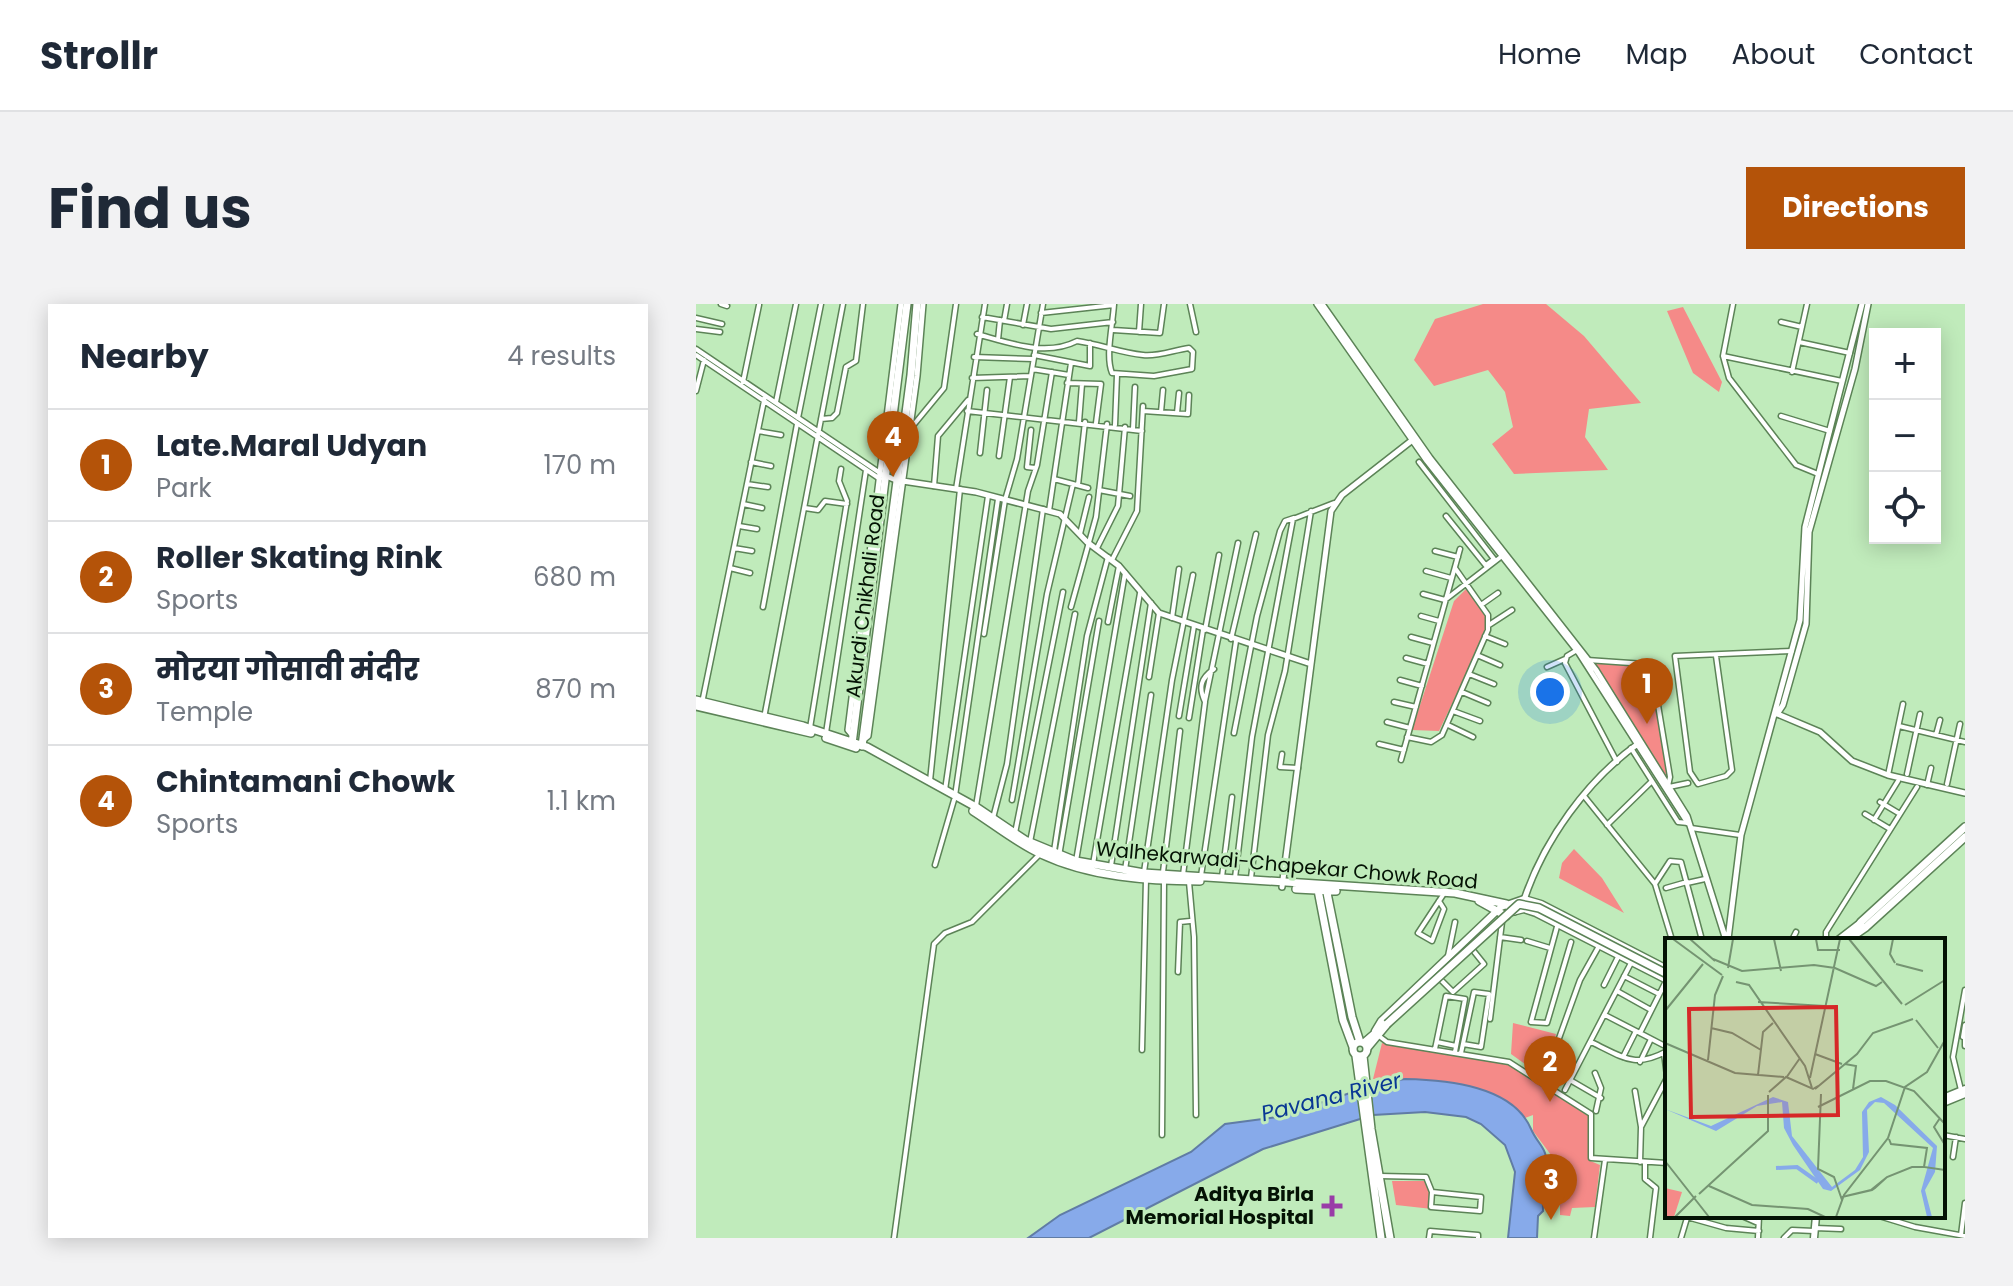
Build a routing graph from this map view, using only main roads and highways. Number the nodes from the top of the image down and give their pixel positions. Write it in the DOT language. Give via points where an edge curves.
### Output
graph roads {
  1 [pos="904,304"];
  2 [pos="920,304"];
  3 [pos="699,704"];
  4 [pos="808,730"];
  5 [pos="852,741"];
  6 [pos="862,745"];
  7 [pos="954,798"];
  8 [pos="1965,827"];
  9 [pos="1965,837"];
  10 [pos="1034,847"];
  11 [pos="1057,856"];
  12 [pos="1096,868"];
  13 [pos="1145,876"];
  14 [pos="1186,878"];
  15 [pos="1262,882"];
  16 [pos="1322,888"];
  17 [pos="1893,898"];
  18 [pos="1499,906"];
  19 [pos="1514,911"];
  20 [pos="1504,918"];
  21 [pos="1864,925"];
  22 [pos="1841,938"];
  23 [pos="1855,938"];
  24 [pos="1634,958"];
  25 [pos="1665,975"];
  26 [pos="1665,975"];
  27 [pos="1378,1033"];
  28 [pos="1360,1049"];
  29 [pos="1964,1092"];
  30 [pos="1945,1099"];
  31 [pos="1368,1133"];
  32 [pos="1381,1238"];
  33 [pos="1390,1238"];
  1 -- 5 [label="main road, Akurdi Chikhali Road"];
  2 -- 6 [label="main road, Akurdi Chikhali Road"];
  3 -- 4 [label="main road"];
  4 -- 5 [label="main road, Walhekarwadi-Chapekar Chowk Road"];
  4 -- 5 [label="main road, Walhekarwadi-Chapekar Chowk Road"];
  5 -- 6 [label="main road, Walhekarwadi-Chapekar Chowk Road"];
  6 -- 7 [label="main road, Walhekarwadi-Chapekar Chowk Road"];
  6 -- 7 [label="main road, Walhekarwadi-Chapekar Chowk Road"];
  7 -- 10 [label="main road, Walhekarwadi-Chapekar Chowk Road"];
  7 -- 10 [label="main road, Walhekarwadi-Chapekar Chowk Road"];
  8 -- 17 [label="main road"];
  9 -- 17 [label="main road"];
  10 -- 11 [label="main road, Walhekarwadi-Chapekar Chowk Road"];
  11 -- 12 [label="main road, Walhekarwadi-Chapekar Chowk Road"];
  11 -- 12 [label="main road, Walhekarwadi-Chapekar Chowk Road"];
  12 -- 13 [label="main road, Walhekarwadi-Chapekar Chowk Road"];
  12 -- 13 [label="main road, Walhekarwadi-Chapekar Chowk Road"];
  13 -- 14 [label="main road, Walhekarwadi-Chapekar Chowk Road"];
  14 -- 15 [label="main road, Walhekarwadi-Chapekar Chowk Road"];
  14 -- 15 [label="main road, Walhekarwadi-Chapekar Chowk Road"];
  15 -- 16 [label="main road, Walhekarwadi-Chapekar Chowk Road"];
  16 -- 18 [label="main road, Walhekarwadi-Chapekar Chowk Road"];
  16 -- 18 [label="main road, Walhekarwadi-Chapekar Chowk Road" via="1451,893"];
  16 -- 28 [label="main road"];
  17 -- 21 [label="main road"];
  18 -- 19 [label="main road"];
  18 -- 20 [label="main road"];
  18 -- 24 [label="main road" via="1524,899 1541,904"];
  18 -- 27 [label="main road" via="1381,1021"];
  19 -- 20 [label="main road"];
  19 -- 24 [label="main road" via="1524,909"];
  20 -- 27 [label="main road"];
  21 -- 22 [label="main road"];
  21 -- 23 [label="main road"];
  24 -- 25 [label="main road"];
  26 -- 27 [label="main road, bridge" via="1539,908 1519,904"];
  27 -- 28 [label="main road"];
  28 -- 31 [label="main road"];
  29 -- 30 [label="main road"];
  31 -- 32 [label="main road"];
  31 -- 33 [label="main road"];
}
